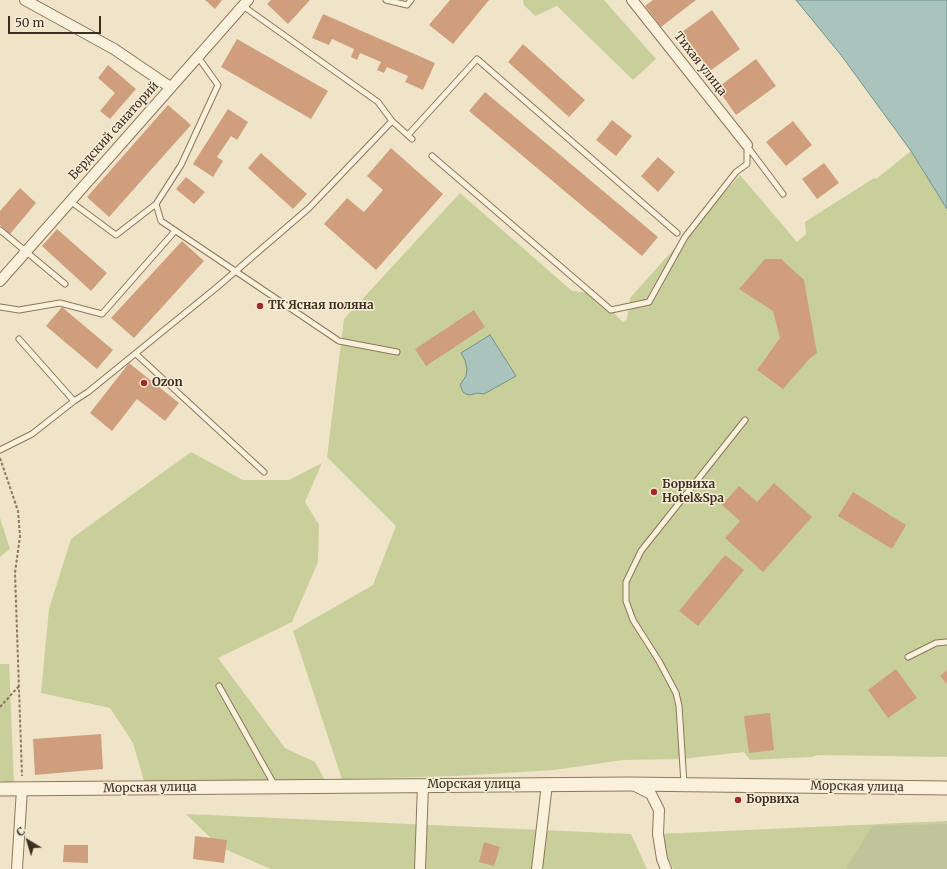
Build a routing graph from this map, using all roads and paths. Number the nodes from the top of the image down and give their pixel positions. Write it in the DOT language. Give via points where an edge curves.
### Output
graph roads {
  1 [pos="25,0"];
  2 [pos="386,0"];
  3 [pos="411,0"];
  4 [pos="632,0"];
  5 [pos="245,3"];
  6 [pos="197,56"];
  7 [pos="170,87"];
  8 [pos="392,121"];
  9 [pos="747,145"];
  10 [pos="432,156"];
  11 [pos="783,194"];
  12 [pos="69,201"];
  13 [pos="156,204"];
  14 [pos="0,230"];
  15 [pos="175,231"];
  16 [pos="677,233"];
  17 [pos="26,251"];
  18 [pos="234,272"];
  19 [pos="0,281"];
  20 [pos="65,284"];
  21 [pos="0,306"];
  22 [pos="19,339"];
  23 [pos="397,352"];
  24 [pos="136,354"];
  25 [pos="74,401"];
  26 [pos="745,420"];
  27 [pos="0,450"];
  28 [pos="0,457"];
  29 [pos="264,472"];
  30 [pos="947,642"];
  31 [pos="908,657"];
  32 [pos="19,685"];
  33 [pos="219,686"];
  34 [pos="0,707"];
  35 [pos="548,784"];
  36 [pos="630,784"];
  37 [pos="684,784"];
  38 [pos="422,785"];
  39 [pos="275,786"];
  40 [pos="947,788"];
  41 [pos="0,789"];
  42 [pos="22,789"];
  43 [pos="17,869"];
  44 [pos="420,869"];
  45 [pos="536,869"];
  46 [pos="666,869"];
  1 -- 7 [label="street" via="114,49"];
  2 -- 3 [label="lane" via="407,5"];
  4 -- 9 [label="street, Тихая улица"];
  5 -- 6 [label="street, Бердский санаторий"];
  5 -- 8 [label="lane" via="378,102"];
  6 -- 7 [label="street, Бердский санаторий"];
  6 -- 13 [label="lane" via="218,85 181,165"];
  7 -- 12 [label="street, Бердский санаторий"];
  8 -- 16 [label="lane" via="410,137 477,59"];
  8 -- 18 [label="lane" via="309,208"];
  9 -- 10 [label="lane" via="747,164 736,172 685,237 649,302 611,310"];
  9 -- 11 [label="lane"];
  12 -- 13 [label="lane" via="116,235"];
  12 -- 17 [label="street, Бердский санаторий"];
  13 -- 15 [label="lane" via="161,221"];
  14 -- 17 [label="lane"];
  15 -- 18 [label="lane"];
  15 -- 21 [label="lane" via="102,314 60,303 18,310"];
  17 -- 19 [label="street, Бердский санаторий"];
  17 -- 20 [label="lane"];
  18 -- 23 [label="lane" via="339,340"];
  18 -- 24 [label="lane"];
  22 -- 25 [label="lane"];
  24 -- 25 [label="lane"];
  24 -- 29 [label="lane"];
  25 -- 27 [label="lane" via="32,434"];
  26 -- 37 [label="lane" via="641,551 626,582 626,601 633,620 676,693"];
  28 -- 32 [label="path" via="18,511 20,536 15,572"];
  30 -- 31 [label="lane" via="936,643"];
  32 -- 34 [label="path"];
  32 -- 42 [label="path"];
  33 -- 39 [label="lane"];
  35 -- 36 [label="street, Морская улица"];
  35 -- 38 [label="street, Морская улица"];
  35 -- 45 [label="street"];
  36 -- 37 [label="street, Морская улица"];
  36 -- 46 [label="street" via="651,794 659,810 658,834"];
  37 -- 40 [label="street, Морская улица"];
  38 -- 39 [label="street, Морская улица"];
  38 -- 44 [label="street"];
  39 -- 42 [label="street, Морская улица"];
  41 -- 42 [label="street, Морская улица"];
  42 -- 43 [label="street"];
}
